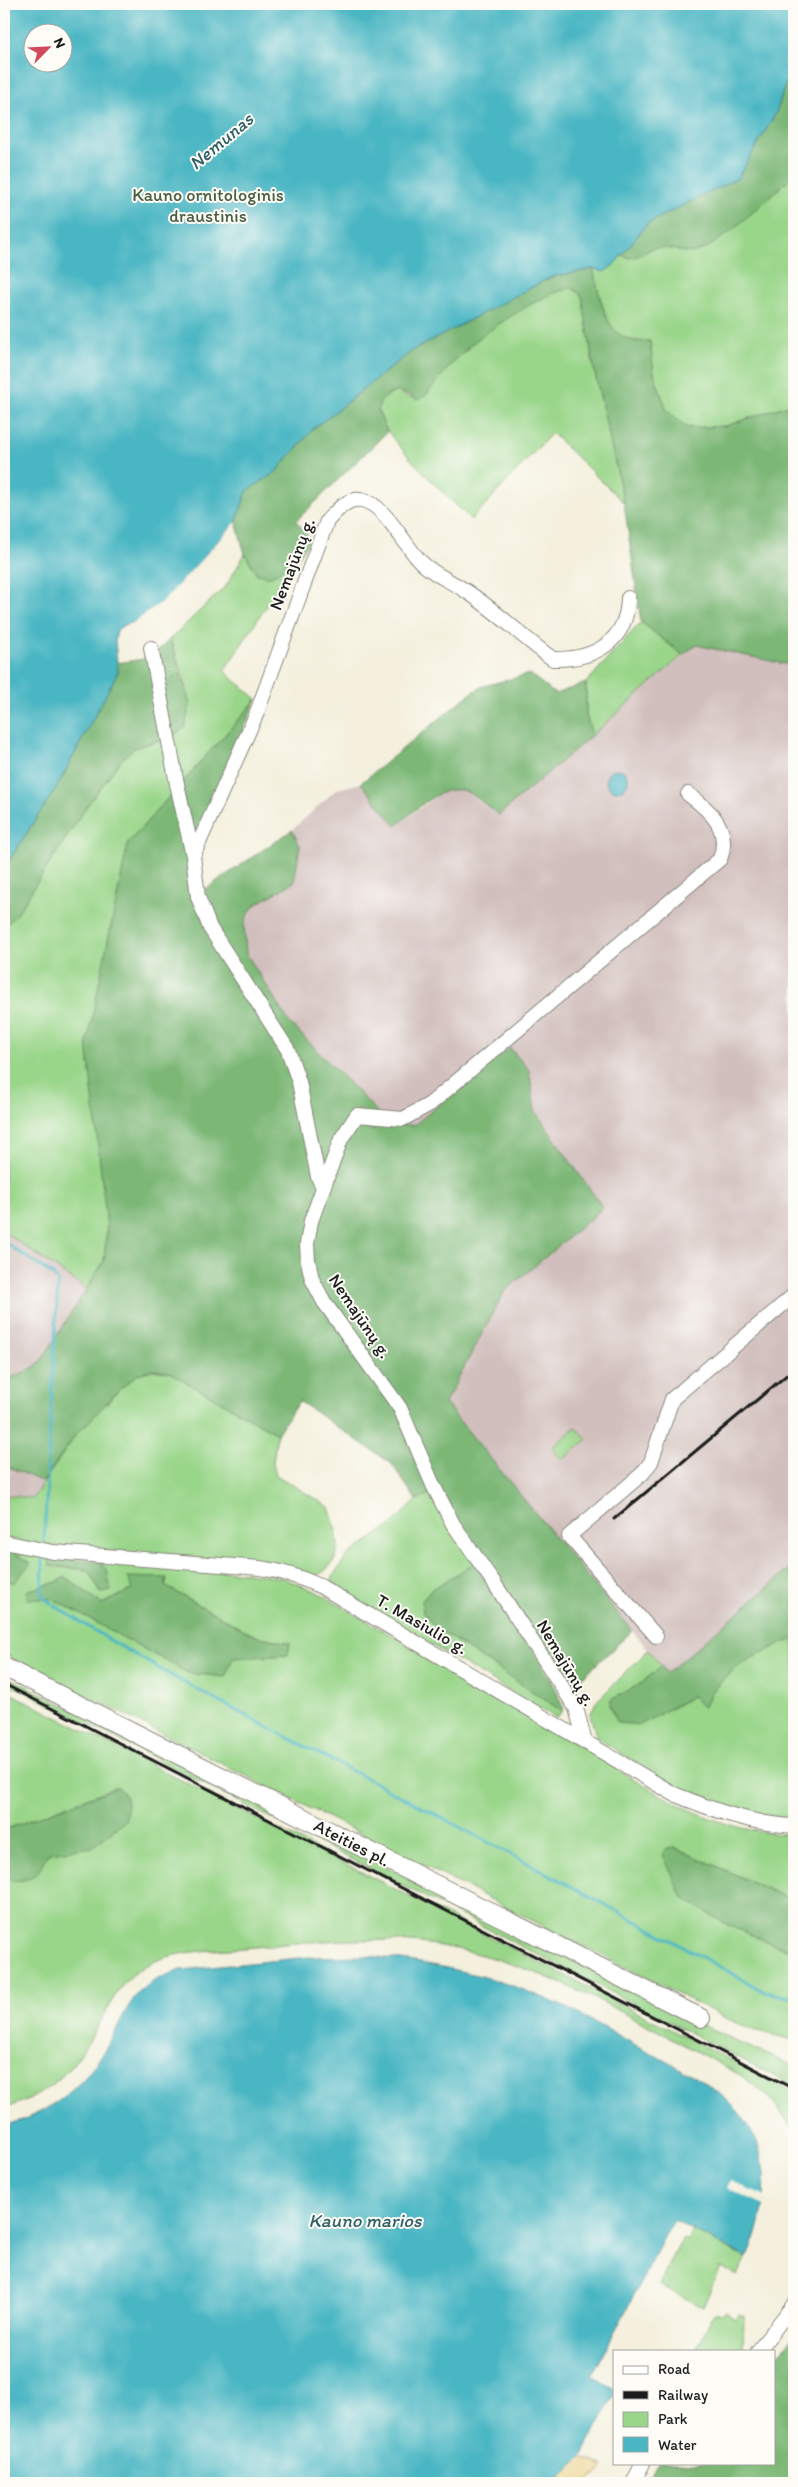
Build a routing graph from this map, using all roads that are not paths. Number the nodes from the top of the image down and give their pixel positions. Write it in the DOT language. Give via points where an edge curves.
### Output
graph roads {
  1 [pos="628,598"];
  2 [pos="151,648"];
  3 [pos="688,794"];
  4 [pos="193,856"];
  5 [pos="323,1187"];
  6 [pos="794,1295"];
  7 [pos="4,1542"];
  8 [pos="656,1636"];
  9 [pos="4,1667"];
  10 [pos="585,1742"];
  11 [pos="794,1826"];
  12 [pos="701,2018"];
  13 [pos="794,2304"];
  14 [pos="759,2350"];
  15 [pos="643,2464"];
  16 [pos="633,2483"];
  1 -- 4 [label="street, Nemajūnų g." via="628,614 604,647 590,656 553,659 466,590 422,563 379,510 368,502 358,500 340,506 327,521 256,715"];
  2 -- 4 [label="street"];
  3 -- 5 [label="street, Nemajūnų g." via="704,805 723,832 725,846 720,859 430,1104 403,1119 357,1115 341,1139"];
  4 -- 5 [label="street" via="198,897 210,928 277,1030 294,1064 318,1177"];
  5 -- 10 [label="street, Nemajūnų g." via="307,1244 312,1278 324,1302 400,1408 453,1524 576,1708"];
  6 -- 8 [label="street" via="672,1398 651,1462 642,1474 569,1536"];
  7 -- 10 [label="street, T. Masiulio g." via="53,1552 260,1568 300,1577"];
  9 -- 12 [label="main road, Ateities pl."];
  10 -- 11 [label="street, T. Masiulio g." via="674,1794 744,1820"];
  13 -- 14 [label="street"];
  15 -- 16 [label="street"];
}
